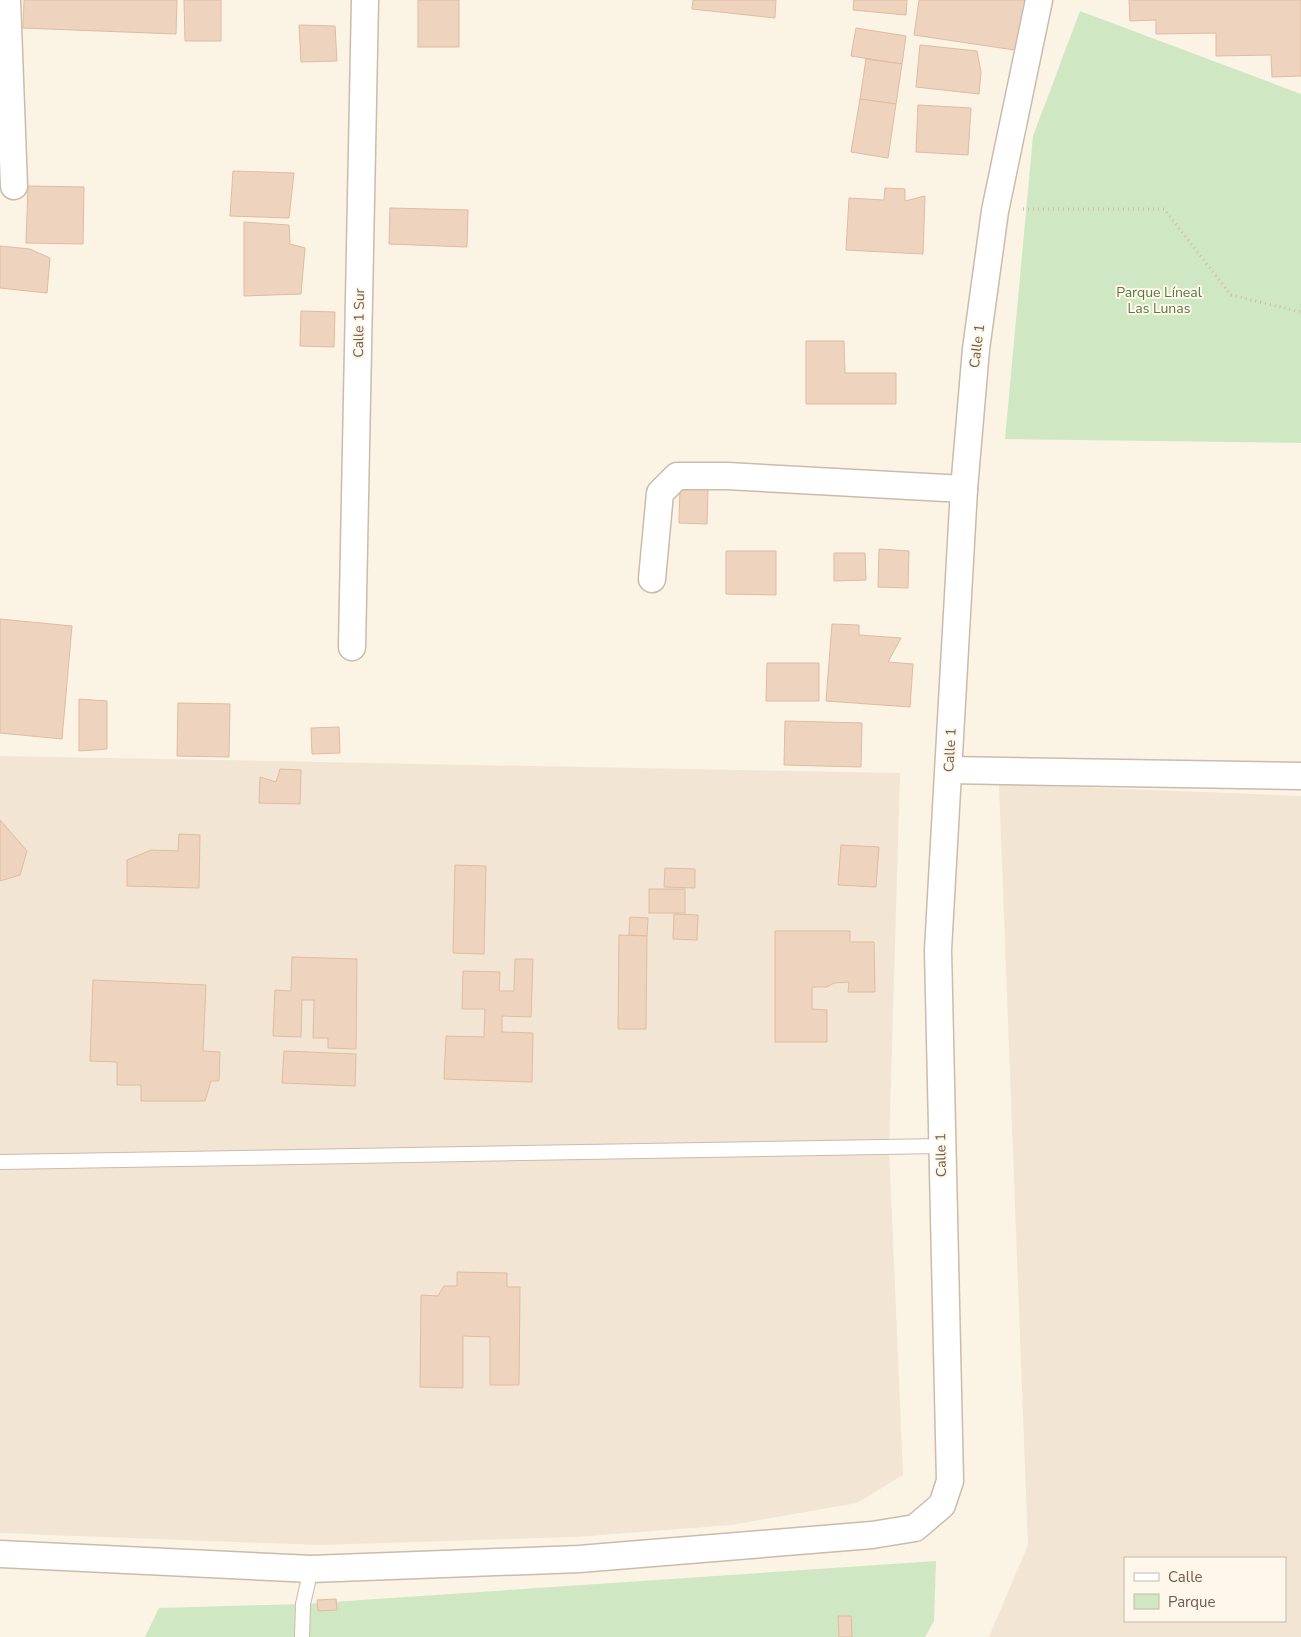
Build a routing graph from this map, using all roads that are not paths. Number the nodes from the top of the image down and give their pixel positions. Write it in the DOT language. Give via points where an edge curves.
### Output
graph roads {
  1 [pos="365,0"];
  2 [pos="1040,0"];
  3 [pos="4,9"];
  4 [pos="14,186"];
  5 [pos="964,488"];
  6 [pos="652,579"];
  7 [pos="352,647"];
  8 [pos="949,770"];
  9 [pos="1301,776"];
  10 [pos="941,1146"];
  11 [pos="0,1162"];
  12 [pos="0,1554"];
  13 [pos="311,1569"];
  14 [pos="302,1637"];
  1 -- 7 [label="street, Calle 1 Sur"];
  2 -- 5 [label="street, Calle 1" via="995,211 976,349"];
  3 -- 4 [label="street"];
  5 -- 6 [label="street" via="677,476 660,493"];
  5 -- 8 [label="street, Calle 1"];
  8 -- 9 [label="street"];
  8 -- 10 [label="street, Calle 1" via="938,950"];
  10 -- 11 [label="lane"];
  10 -- 13 [label="street, Calle 1" via="950,1481 942,1505 915,1528 872,1536 578,1559"];
  12 -- 13 [label="street"];
  13 -- 14 [label="lane" via="303,1604"];
}
